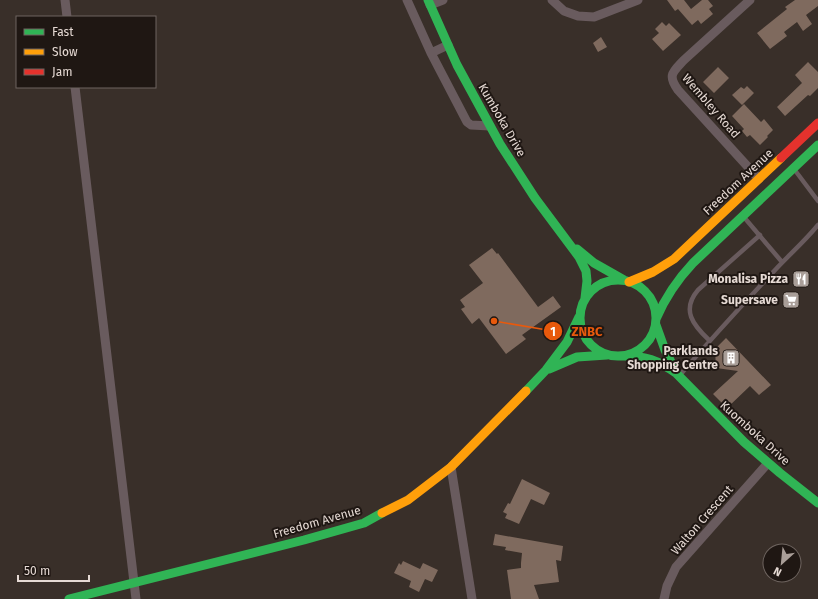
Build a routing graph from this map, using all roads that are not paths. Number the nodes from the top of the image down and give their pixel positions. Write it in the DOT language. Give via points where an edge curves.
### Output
graph roads {
  1 [pos="65,0"];
  2 [pos="408,0"];
  3 [pos="444,0"];
  4 [pos="552,0"];
  5 [pos="638,0"];
  6 [pos="750,0"];
  7 [pos="429,2"];
  8 [pos="67,16"];
  9 [pos="448,45"];
  10 [pos="431,53"];
  11 [pos="75,88"];
  12 [pos="818,123"];
  13 [pos="490,126"];
  14 [pos="818,128"];
  15 [pos="818,145"];
  16 [pos="793,168"];
  17 [pos="759,179"];
  18 [pos="818,201"];
  19 [pos="742,215"];
  20 [pos="818,225"];
  21 [pos="760,235"];
  22 [pos="569,243"];
  23 [pos="782,262"];
  24 [pos="627,281"];
  25 [pos="585,298"];
  26 [pos="580,317"];
  27 [pos="656,322"];
  28 [pos="709,340"];
  29 [pos="610,355"];
  30 [pos="623,356"];
  31 [pos="546,370"];
  32 [pos="679,377"];
  33 [pos="768,463"];
  34 [pos="451,467"];
  35 [pos="818,502"];
  36 [pos="134,583"];
  37 [pos="69,599"];
  38 [pos="136,599"];
  39 [pos="472,599"];
  40 [pos="664,599"];
  1 -- 8 [label="street"];
  2 -- 10 [label="street"];
  3 -- 7 [label="street"];
  4 -- 5 [label="street" via="564,11 578,16 594,17"];
  6 -- 17 [label="street, Wembley Road" via="675,69 672,82"];
  7 -- 9 [label="main road, Kumboka Drive"];
  9 -- 10 [label="street"];
  9 -- 13 [label="main road, Kumboka Drive"];
  10 -- 13 [label="street" via="467,122"];
  11 -- 36 [label="street"];
  12 -- 17 [label="main road, Freedom Avenue"];
  13 -- 22 [label="main road, Kumboka Drive" via="535,198"];
  14 -- 16 [label="main road"];
  15 -- 16 [label="main road"];
  16 -- 18 [label="lane"];
  16 -- 19 [label="main road"];
  17 -- 24 [label="main road, Freedom Avenue" via="674,259 649,276"];
  19 -- 21 [label="lane"];
  19 -- 27 [label="main road" via="684,272 668,294"];
  20 -- 23 [label="lane"];
  21 -- 23 [label="lane"];
  21 -- 28 [label="lane" via="691,298 692,322"];
  22 -- 24 [label="main road, Kumboka Drive" via="594,263"];
  22 -- 25 [label="main road, Kumboka Drive" via="586,271"];
  23 -- 28 [label="lane"];
  24 -- 25 [label="main road" via="613,280 602,283 592,289"];
  24 -- 27 [label="main road" via="636,284 651,299"];
  25 -- 26 [label="main road"];
  26 -- 29 [label="main road" via="581,328 588,341 600,352"];
  26 -- 31 [label="main road, Freedom Avenue" via="567,342"];
  27 -- 30 [label="main road" via="652,336 644,346"];
  27 -- 32 [label="main road" via="665,350"];
  28 -- 32 [label="lane"];
  29 -- 30 [label="main road"];
  29 -- 31 [label="main road, Freedom Avenue" via="577,356"];
  30 -- 32 [label="main road" via="634,355 659,362"];
  31 -- 34 [label="main road, Freedom Avenue"];
  32 -- 33 [label="main road, Kuomboka Drive" via="720,420"];
  33 -- 35 [label="main road, Kuomboka Drive"];
  33 -- 40 [label="street, Walton Crescent" via="676,567"];
  34 -- 36 [label="main road, Freedom Avenue" via="408,500 364,523"];
  34 -- 39 [label="street"];
  36 -- 37 [label="main road, Freedom Avenue"];
  36 -- 38 [label="street"];
}
